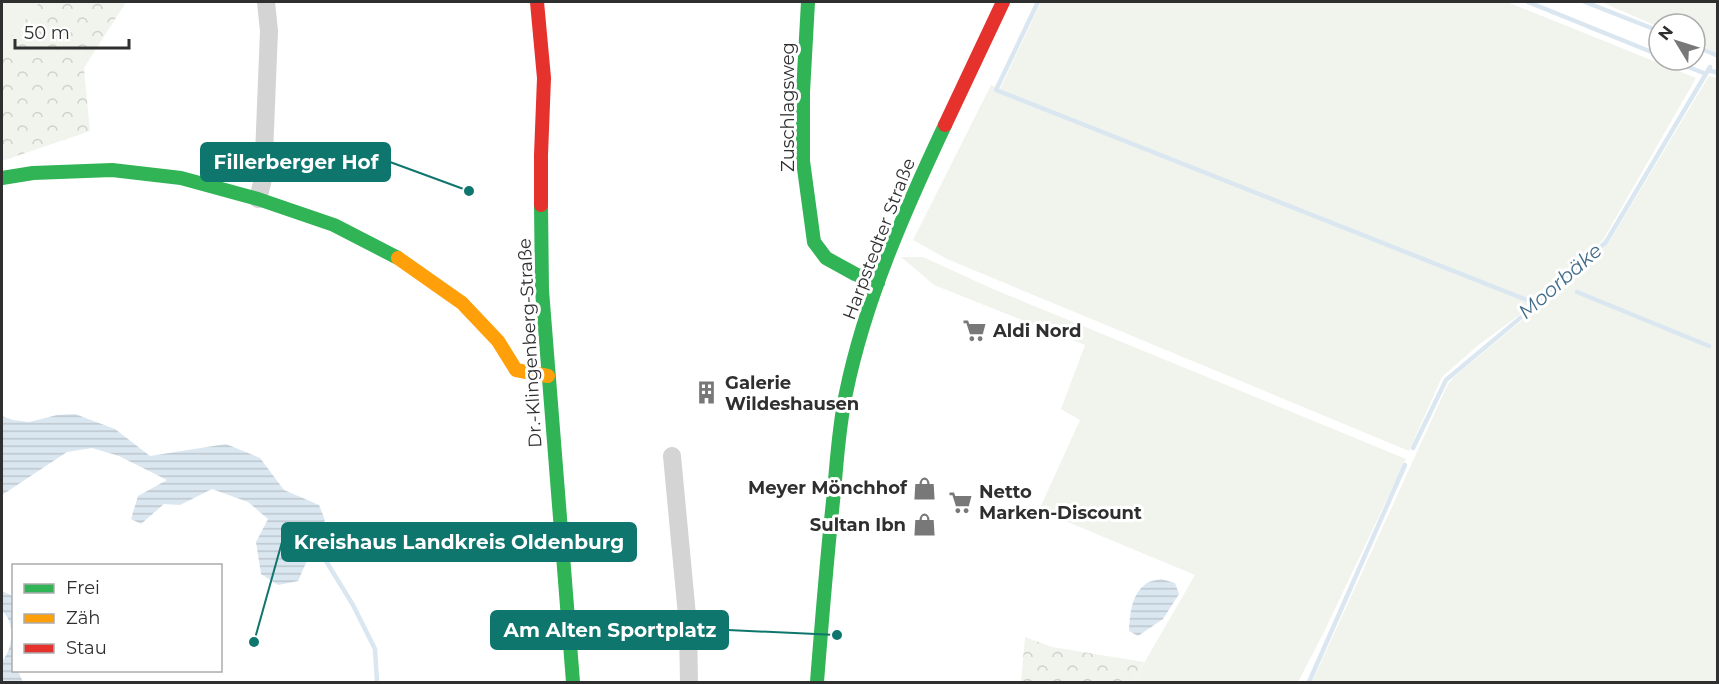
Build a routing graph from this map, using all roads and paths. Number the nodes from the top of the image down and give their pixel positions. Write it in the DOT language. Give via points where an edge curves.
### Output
graph roads {
  1 [pos="266,2"];
  2 [pos="537,2"];
  3 [pos="808,2"];
  4 [pos="1004,2"];
  5 [pos="2,178"];
  6 [pos="258,198"];
  7 [pos="878,283"];
  8 [pos="548,376"];
  9 [pos="672,456"];
  10 [pos="573,682"];
  11 [pos="689,682"];
  12 [pos="817,682"];
  1 -- 6 [label="street" via="263,179"];
  2 -- 8 [label="street, Dr.-Klingenberg-Straße" via="544,78 542,290"];
  3 -- 7 [label="street, Zuschlagsweg" via="803,161 814,242 826,258"];
  4 -- 7 [label="street, Harpstedter Straße" via="937,142"];
  5 -- 6 [label="street" via="112,170 181,178"];
  6 -- 8 [label="street" via="334,225 402,260 462,303 498,341 516,370"];
  7 -- 12 [label="street, Harpstedter Straße" via="848,381 842,416"];
  8 -- 10 [label="street, Dr.-Klingenberg-Straße"];
  9 -- 11 [label="street" via="688,626"];
}
